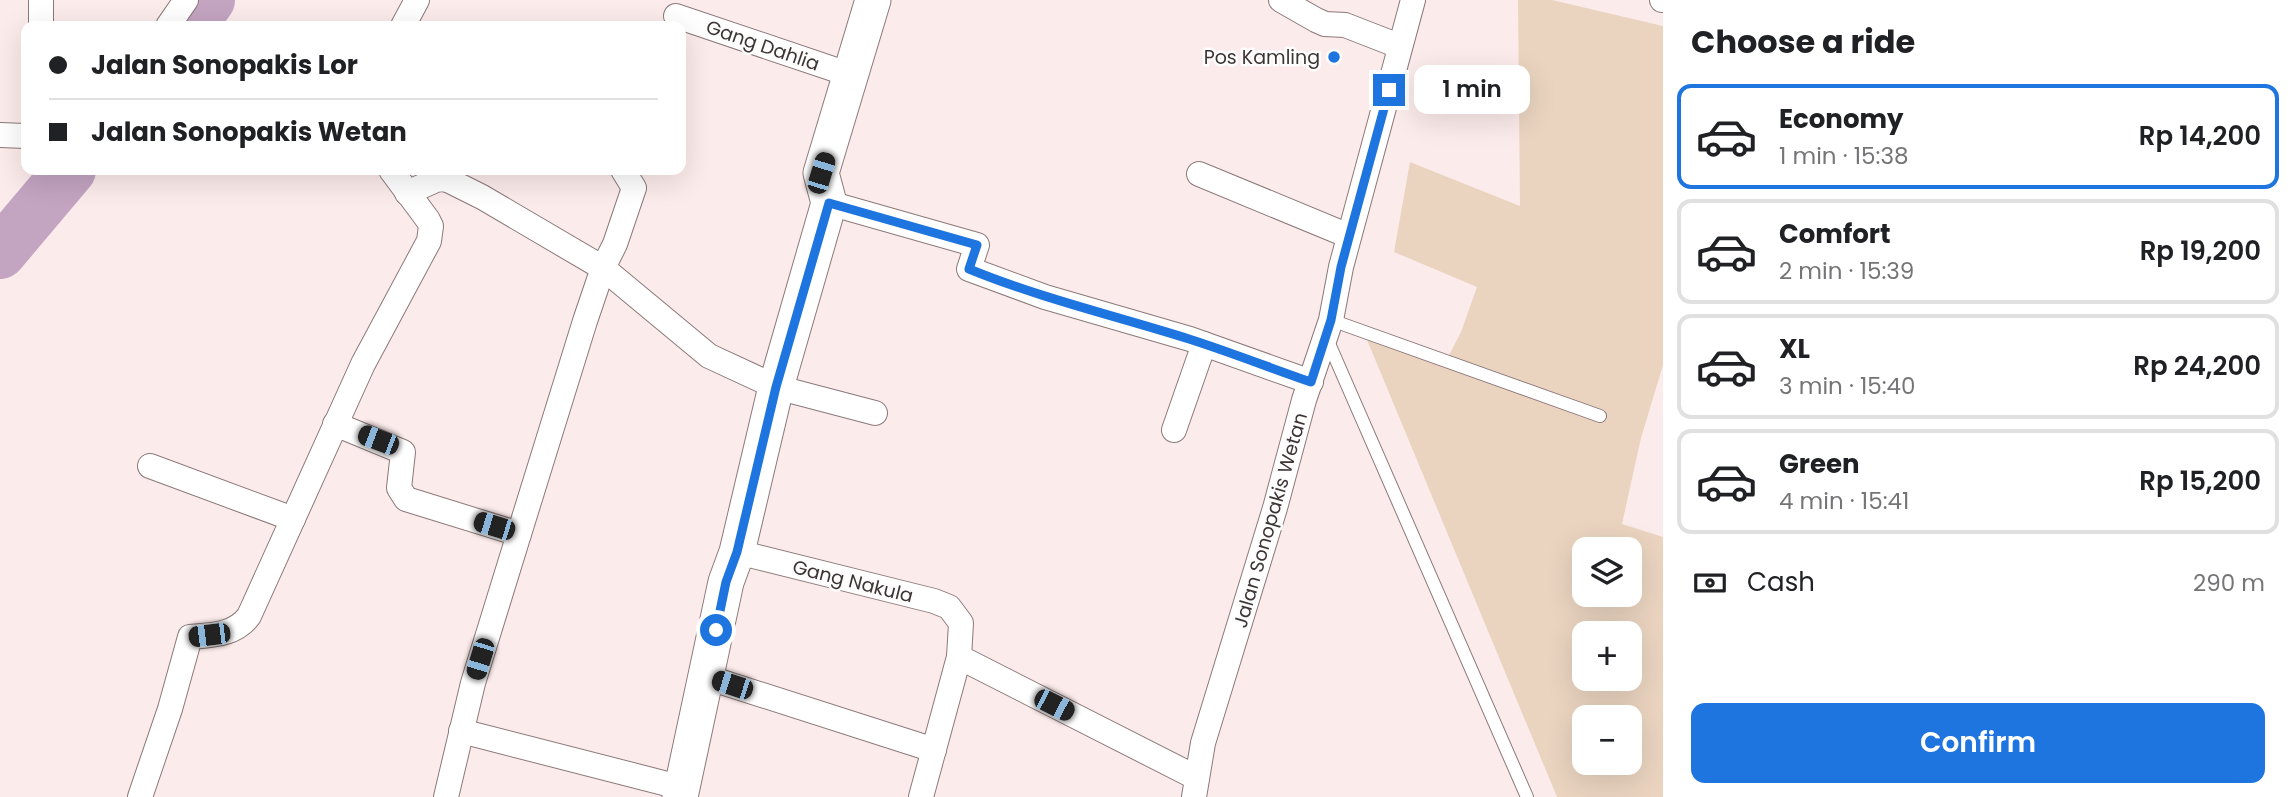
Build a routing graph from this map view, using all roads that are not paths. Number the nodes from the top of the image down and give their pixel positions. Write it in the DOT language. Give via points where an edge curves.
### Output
graph roads {
  1 [pos="41,0"];
  2 [pos="186,0"];
  3 [pos="416,0"];
  4 [pos="873,0"];
  5 [pos="1281,0"];
  6 [pos="1413,0"];
  7 [pos="676,14"];
  8 [pos="41,21"];
  9 [pos="171,21"];
  10 [pos="406,21"];
  11 [pos="1399,46"];
  12 [pos="851,75"];
  13 [pos="0,135"];
  14 [pos="21,136"];
  15 [pos="1199,174"];
  16 [pos="394,175"];
  17 [pos="626,175"];
  18 [pos="407,193"];
  19 [pos="829,203"];
  20 [pos="1349,236"];
  21 [pos="603,268"];
  22 [pos="1328,328"];
  23 [pos="1204,344"];
  24 [pos="1311,382"];
  25 [pos="776,387"];
  26 [pos="875,413"];
  27 [pos="1600,416"];
  28 [pos="335,424"];
  29 [pos="1174,430"];
  30 [pos="150,466"];
  31 [pos="293,519"];
  32 [pos="519,534"];
  33 [pos="737,552"];
  34 [pos="959,657"];
  35 [pos="706,677"];
  36 [pos="461,731"];
  37 [pos="934,750"];
  38 [pos="1195,787"];
  39 [pos="682,792"];
  40 [pos="140,797"];
  41 [pos="446,797"];
  42 [pos="921,797"];
  43 [pos="1527,797"];
  1 -- 8 [label="street"];
  2 -- 9 [label="street"];
  3 -- 10 [label="street"];
  4 -- 12 [label="street"];
  5 -- 11 [label="street" via="1325,24 1345,25"];
  6 -- 11 [label="street, Jalan Sonopakis Wetan"];
  7 -- 12 [label="street, Gang Dahlia"];
  11 -- 20 [label="street, Jalan Sonopakis Wetan"];
  12 -- 19 [label="street" via="821,173"];
  13 -- 14 [label="street"];
  15 -- 20 [label="street"];
  16 -- 18 [label="street"];
  17 -- 21 [label="street" via="634,188"];
  18 -- 21 [label="street" via="436,180 450,181"];
  18 -- 28 [label="street" via="431,226 429,241"];
  19 -- 23 [label="street" via="977,245 969,269 1045,297"];
  19 -- 25 [label="street"];
  20 -- 22 [label="street, Jalan Sonopakis Wetan"];
  21 -- 25 [label="street" via="709,356"];
  21 -- 32 [label="street"];
  22 -- 24 [label="street, Jalan Sonopakis Wetan"];
  22 -- 27 [label="lane"];
  22 -- 43 [label="lane"];
  23 -- 24 [label="street"];
  23 -- 29 [label="street"];
  24 -- 38 [label="street, Jalan Sonopakis Wetan" via="1203,743"];
  25 -- 26 [label="street"];
  25 -- 33 [label="street"];
  28 -- 31 [label="street"];
  28 -- 32 [label="street" via="403,452 399,488 405,499"];
  30 -- 31 [label="street"];
  31 -- 40 [label="street" via="245,622 228,632 190,637"];
  32 -- 36 [label="street"];
  33 -- 34 [label="street, Gang Nakula" via="949,607 961,623"];
  33 -- 35 [label="street"];
  34 -- 37 [label="street"];
  34 -- 38 [label="street"];
  35 -- 37 [label="street"];
  35 -- 39 [label="street"];
  36 -- 39 [label="street"];
  36 -- 41 [label="street"];
  37 -- 42 [label="street"];
}
